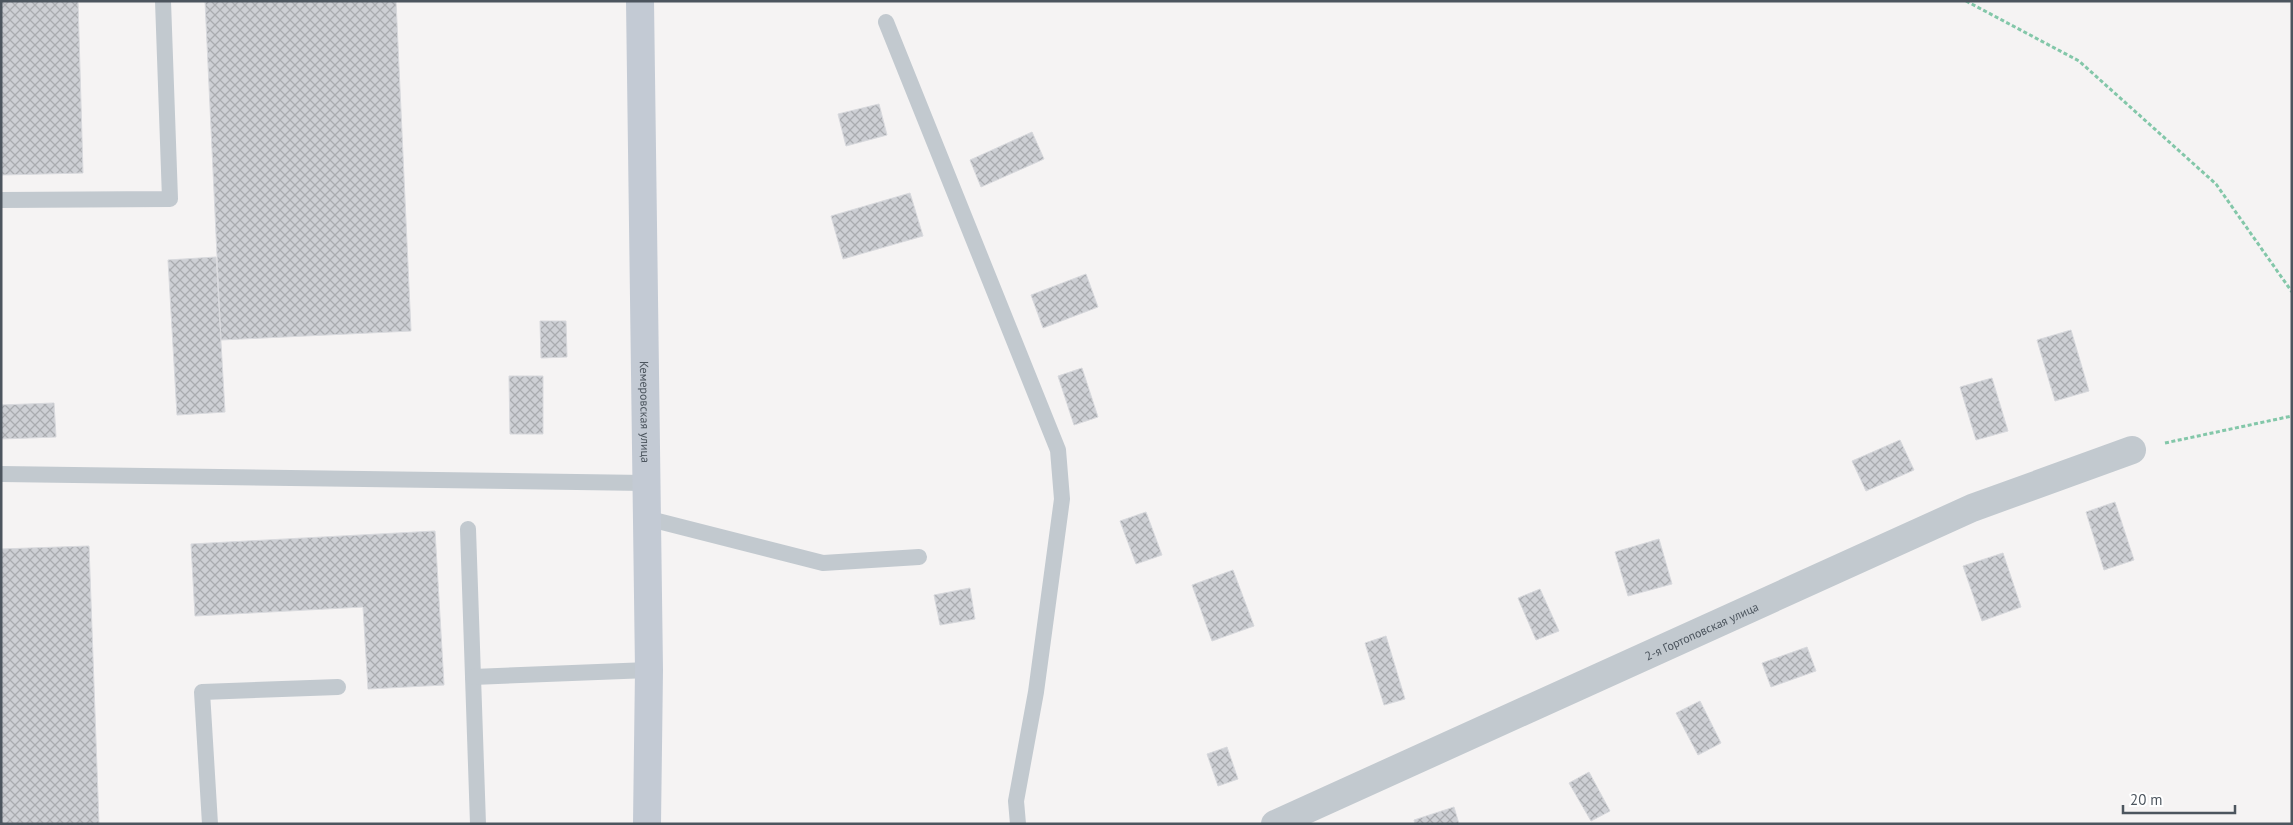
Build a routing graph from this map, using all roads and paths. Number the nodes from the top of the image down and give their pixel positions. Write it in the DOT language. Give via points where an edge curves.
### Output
graph roads {
  1 [pos="163,1"];
  2 [pos="640,1"];
  3 [pos="1966,1"];
  4 [pos="886,22"];
  5 [pos="1,200"];
  6 [pos="2292,292"];
  7 [pos="2292,416"];
  8 [pos="2132,450"];
  9 [pos="1,474"];
  10 [pos="645,483"];
  11 [pos="646,518"];
  12 [pos="468,529"];
  13 [pos="919,557"];
  14 [pos="649,670"];
  15 [pos="473,677"];
  16 [pos="338,687"];
  17 [pos="210,824"];
  18 [pos="478,824"];
  19 [pos="647,824"];
  20 [pos="1018,824"];
  21 [pos="1275,824"];
  1 -- 5 [label="lane" via="170,199"];
  2 -- 10 [label="main road, Кемеровская улица"];
  3 -- 6 [label="path" via="2079,61 2209,177"];
  4 -- 20 [label="lane" via="1058,450 1062,499 1036,692 1016,801"];
  7 -- 8 [label="path"];
  8 -- 21 [label="street, 2-я Гортоповская улица" via="1972,508"];
  9 -- 10 [label="lane"];
  10 -- 11 [label="main road, Кемеровская улица"];
  11 -- 13 [label="lane" via="823,563"];
  11 -- 14 [label="main road, Кемеровская улица"];
  12 -- 15 [label="lane"];
  14 -- 15 [label="lane"];
  14 -- 19 [label="main road, Кемеровская улица"];
  15 -- 18 [label="lane"];
  16 -- 17 [label="lane" via="202,692"];
}
